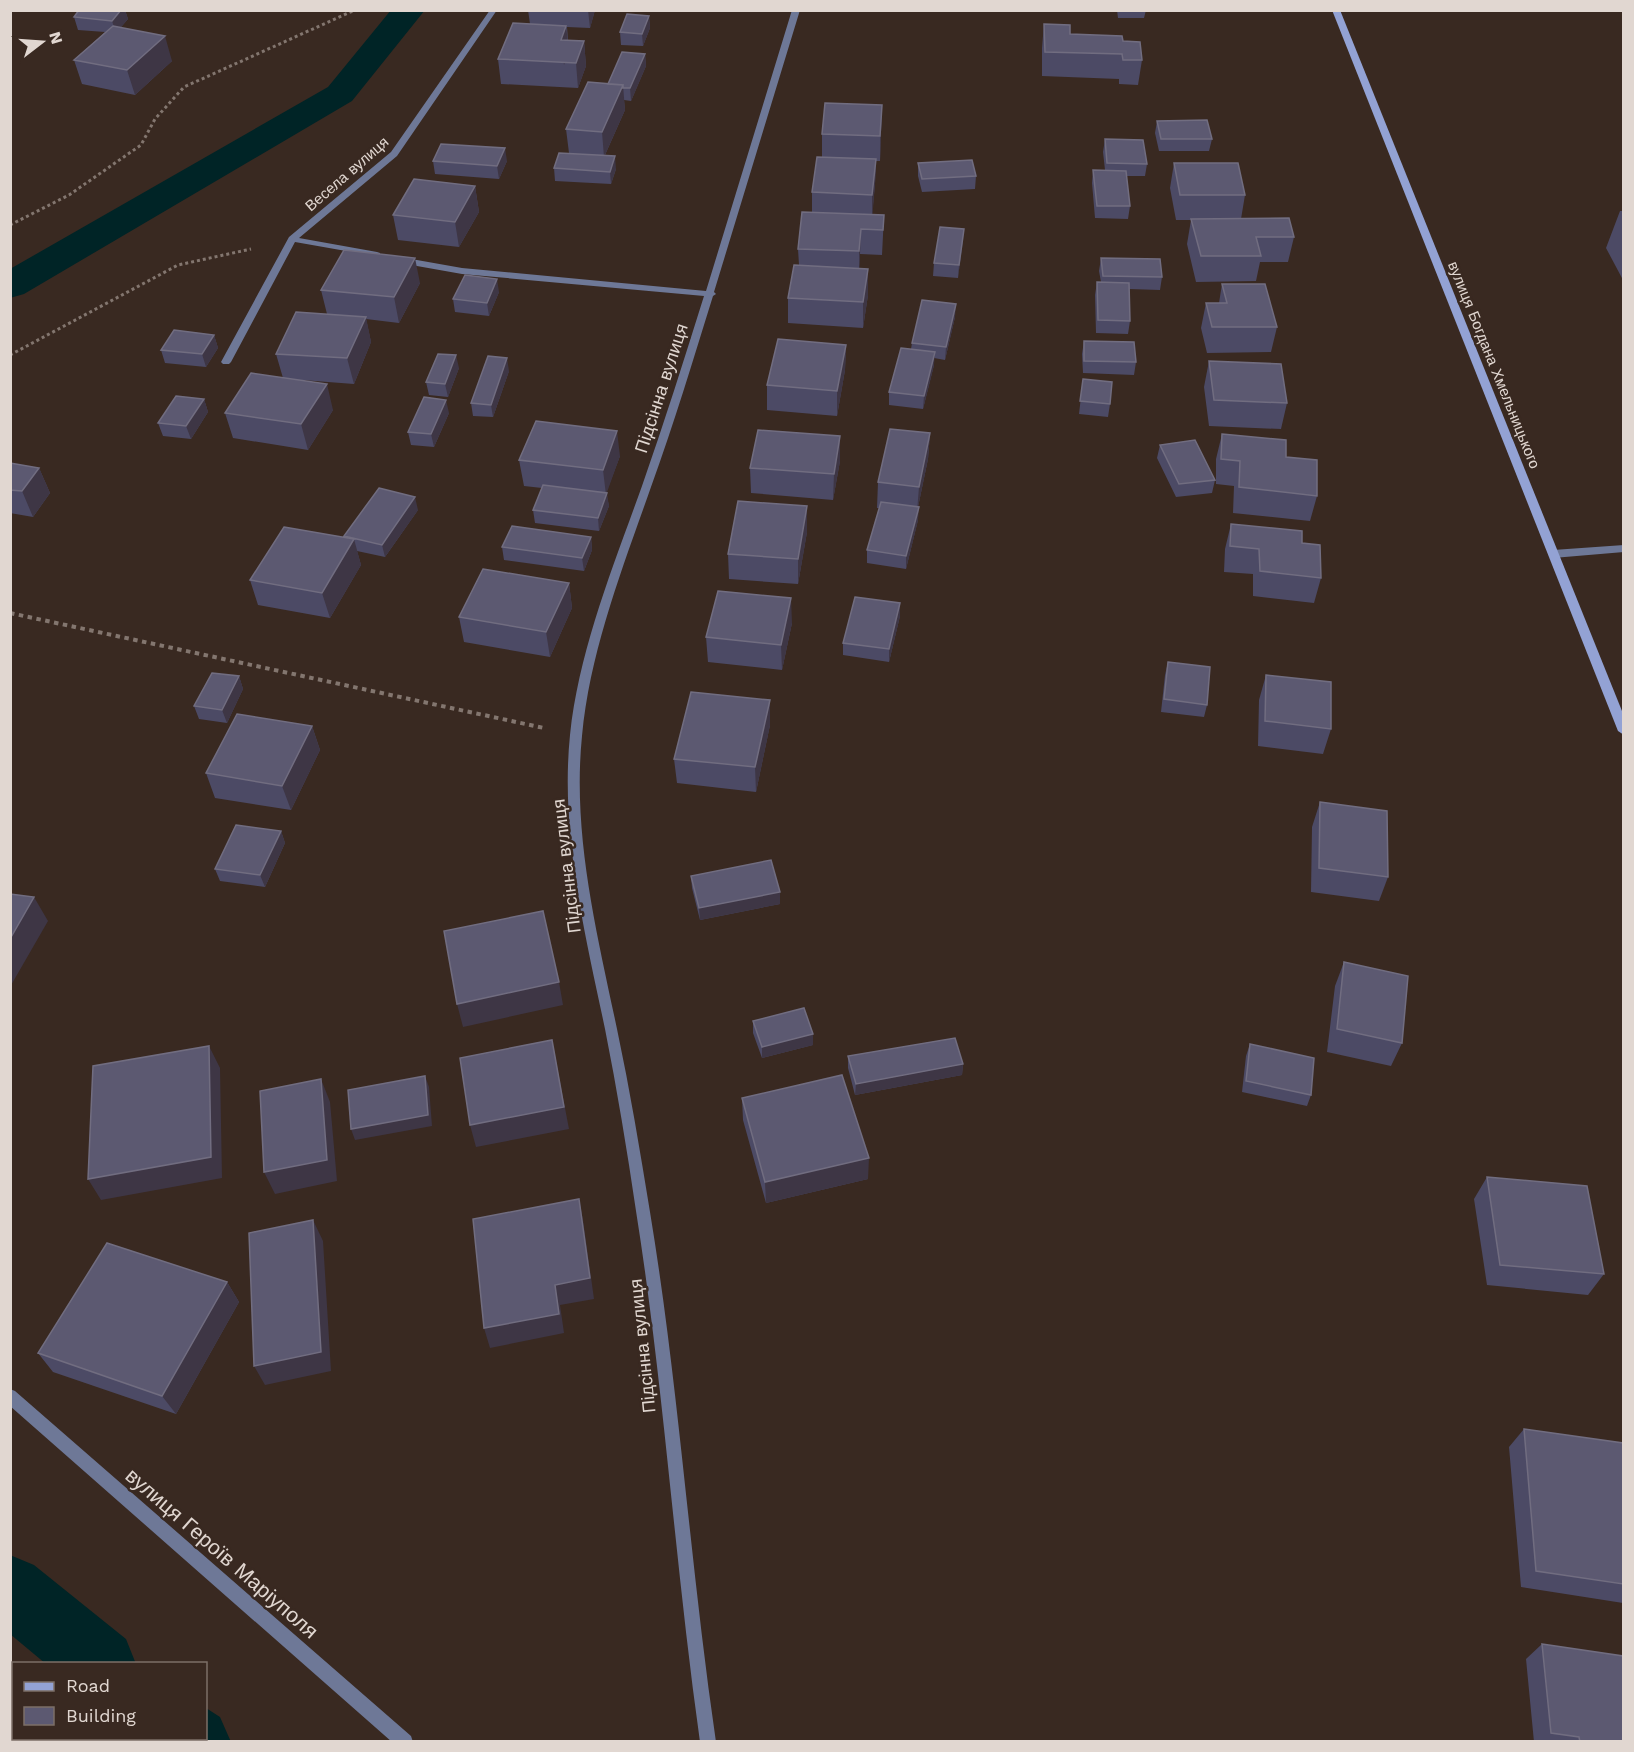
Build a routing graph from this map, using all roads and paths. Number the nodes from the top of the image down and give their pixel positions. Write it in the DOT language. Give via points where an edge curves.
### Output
graph roads {
  1 [pos="355,10"];
  2 [pos="494,10"];
  3 [pos="796,10"];
  4 [pos="1336,10"];
  5 [pos="10,225"];
  6 [pos="292,239"];
  7 [pos="383,256"];
  8 [pos="394,259"];
  9 [pos="711,294"];
  10 [pos="10,355"];
  11 [pos="226,362"];
  12 [pos="1623,548"];
  13 [pos="1553,554"];
  14 [pos="10,613"];
  15 [pos="1623,731"];
  16 [pos="576,735"];
  17 [pos="10,1396"];
  18 [pos="405,1742"];
  19 [pos="708,1742"];
  1 -- 5 [label="path" via="184,87 155,119 141,146 69,195"];
  2 -- 6 [label="street, Весела вулиця" via="394,154"];
  3 -- 9 [label="street, Підсінна вулиця"];
  4 -- 13 [label="main road, вулиця Богдана Хмельницького"];
  6 -- 7 [label="street"];
  6 -- 10 [label="path" via="178,265"];
  6 -- 11 [label="street, Весела вулиця"];
  8 -- 9 [label="street" via="462,272"];
  9 -- 16 [label="street, Підсінна вулиця" via="593,653"];
  12 -- 13 [label="street"];
  13 -- 15 [label="main road, вулиця Богдана Хмельницького"];
  14 -- 16 [label="path"];
  16 -- 19 [label="street, Підсінна вулиця" via="577,832 596,958 624,1088 657,1303 670,1442"];
  17 -- 18 [label="street, вулиця Героїв Маріуполя"];
}
